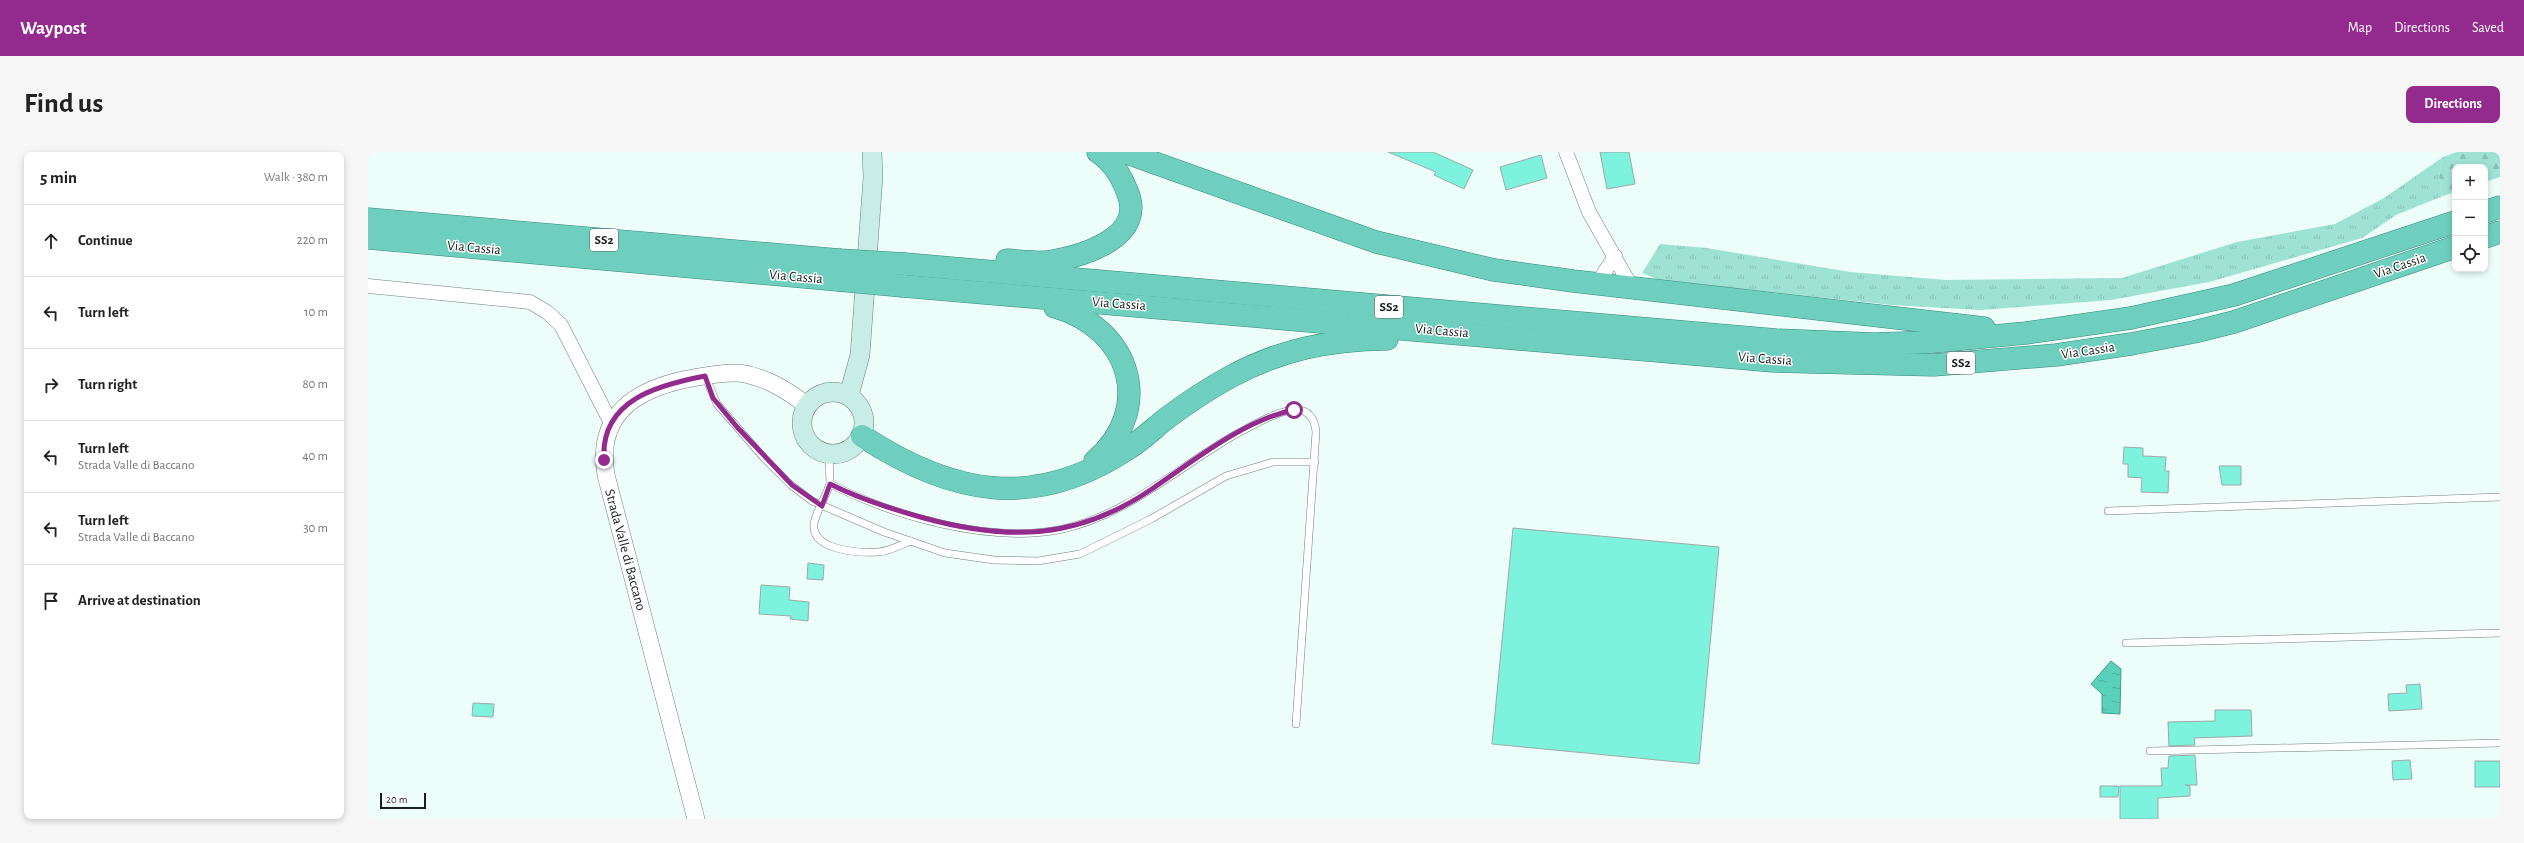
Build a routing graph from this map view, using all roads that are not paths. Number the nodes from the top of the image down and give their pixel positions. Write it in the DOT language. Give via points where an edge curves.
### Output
graph roads {
  1 [pos="872,152"];
  2 [pos="882,152"];
  3 [pos="1098,152"];
  4 [pos="1124,152"];
  5 [pos="1566,152"];
  6 [pos="873,177"];
  7 [pos="2500,207"];
  8 [pos="2488,211"];
  9 [pos="368,219"];
  10 [pos="2452,223"];
  11 [pos="2500,232"];
  12 [pos="2500,235"];
  13 [pos="2488,237"];
  14 [pos="2488,237"];
  15 [pos="368,238"];
  16 [pos="2452,248"];
  17 [pos="1615,256"];
  18 [pos="905,264"];
  19 [pos="838,270"];
  20 [pos="1597,284"];
  21 [pos="368,286"];
  22 [pos="1632,288"];
  23 [pos="997,295"];
  24 [pos="1454,332"];
  25 [pos="2026,333"];
  26 [pos="705,376"];
  27 [pos="848,395"];
  28 [pos="807,406"];
  29 [pos="611,423"];
  30 [pos="862,436"];
  31 [pos="829,454"];
  32 [pos="1315,462"];
  33 [pos="1080,473"];
  34 [pos="830,484"];
  35 [pos="2500,497"];
  36 [pos="822,506"];
  37 [pos="2108,511"];
  38 [pos="910,541"];
  39 [pos="2500,633"];
  40 [pos="2126,644"];
  41 [pos="1296,724"];
  42 [pos="2500,743"];
  43 [pos="2150,751"];
  44 [pos="696,819"];
  1 -- 6 [label="main road"];
  2 -- 6 [label="main road"];
  3 -- 18 [label="highway" via="1107,158 1122,178 1131,200 1128,220 1121,233 1096,250 1052,262 930,258"];
  4 -- 20 [label="highway" via="1399,248 1494,270"];
  5 -- 17 [label="street" via="1589,212"];
  6 -- 27 [label="main road" via="860,355"];
  7 -- 8 [label="highway"];
  9 -- 19 [label="highway, Via Cassia / SS2"];
  10 -- 25 [label="highway, Via Cassia / SS2" via="2234,295 2131,318"];
  11 -- 13 [label="highway"];
  12 -- 14 [label="street"];
  15 -- 19 [label="highway, Via Cassia / SS2"];
  16 -- 24 [label="highway, Via Cassia / SS2" via="2234,322 2131,344 2016,360 1934,365 1787,361"];
  17 -- 20 [label="street"];
  17 -- 22 [label="street"];
  18 -- 19 [label="highway, Via Cassia / SS2, bridge"];
  18 -- 25 [label="highway, Via Cassia / SS2" via="1791,341 1899,343"];
  19 -- 23 [label="highway, Via Cassia / SS2, bridge" via="903,286"];
  20 -- 22 [label="highway"];
  21 -- 29 [label="street" via="530,302 547,312 560,325"];
  22 -- 25 [label="highway"];
  23 -- 24 [label="highway, Via Cassia / SS2"];
  23 -- 33 [label="highway" via="1046,304 1083,317 1105,334 1121,359 1127,372 1129,393 1123,425 1111,445"];
  24 -- 33 [label="highway" via="1408,338 1340,341 1311,346 1281,356 1231,377 1167,418 1130,448"];
  26 -- 28 [label="street, Strada Valle di Baccano" via="738,373 757,378 784,390"];
  26 -- 29 [label="street, Strada Valle di Baccano" via="671,383 643,394 626,404"];
  26 -- 36 [label="lane" via="713,398 737,427 792,485"];
  27 -- 28 [label="main road" via="824,393 815,397"];
  27 -- 30 [label="main road" via="855,400 863,413 865,425"];
  28 -- 31 [label="main road" via="802,419 805,436 812,446"];
  29 -- 44 [label="street, Strada Valle di Baccano" via="603,453 606,475"];
  30 -- 31 [label="main road" via="858,443 846,452"];
  30 -- 33 [label="highway" via="914,466 962,484 1018,489 1044,485"];
  31 -- 34 [label="lane"];
  32 -- 34 [label="lane" via="1316,432 1312,417 1305,411 1290,410 1227,440 1150,490 1108,513 1068,528 1029,534 983,531 941,522 866,500"];
  32 -- 38 [label="lane" via="1273,462 1226,476 1151,519 1080,554 1038,561 994,560 945,553"];
  32 -- 41 [label="lane"];
  34 -- 36 [label="lane"];
  35 -- 37 [label="lane"];
  36 -- 38 [label="lane"];
  36 -- 38 [label="lane" via="814,529 818,539 830,547 879,552"];
  39 -- 40 [label="lane"];
  42 -- 43 [label="lane"];
}
